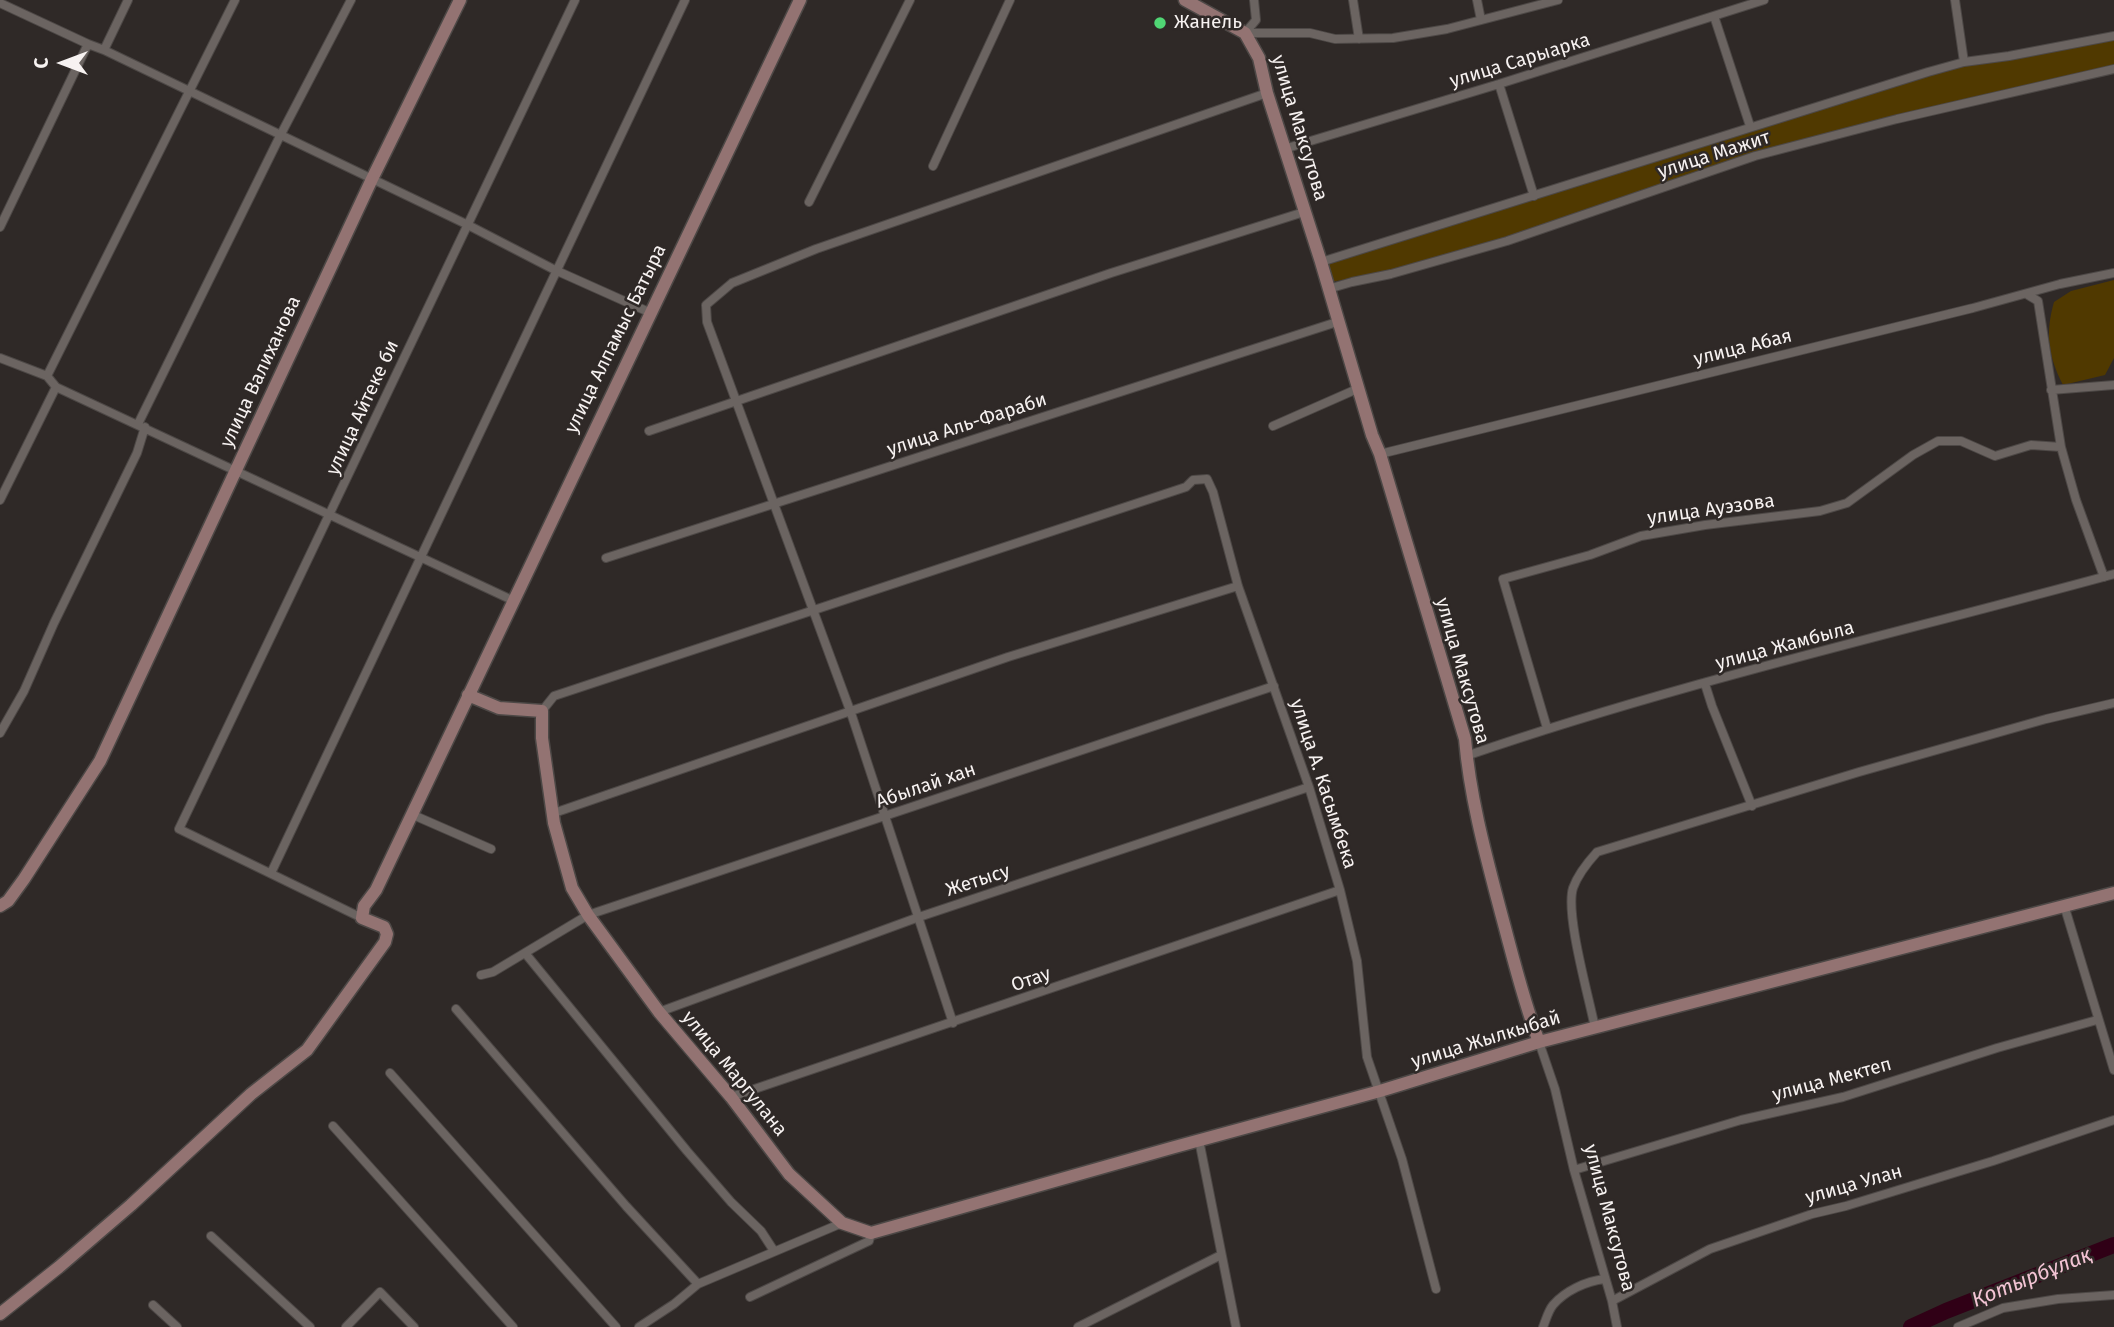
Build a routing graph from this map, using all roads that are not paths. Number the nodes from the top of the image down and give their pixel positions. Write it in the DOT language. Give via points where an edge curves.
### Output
graph roads {
  1 [pos="128,0"];
  2 [pos="235,0"];
  3 [pos="351,0"];
  4 [pos="460,0"];
  5 [pos="575,0"];
  6 [pos="685,0"];
  7 [pos="800,0"];
  8 [pos="910,0"];
  9 [pos="1010,0"];
  10 [pos="1185,0"];
  11 [pos="1254,0"];
  12 [pos="1353,0"];
  13 [pos="1477,0"];
  14 [pos="1558,0"];
  15 [pos="1764,0"];
  16 [pos="1955,0"];
  17 [pos="3,4"];
  18 [pos="1714,16"];
  19 [pos="1481,20"];
  20 [pos="1245,33"];
  21 [pos="2114,36"];
  22 [pos="1359,39"];
  23 [pos="88,44"];
  24 [pos="104,50"];
  25 [pos="1964,62"];
  26 [pos="2114,69"];
  27 [pos="1499,84"];
  28 [pos="189,92"];
  29 [pos="1267,93"];
  30 [pos="1750,126"];
  31 [pos="280,136"];
  32 [pos="1284,149"];
  33 [pos="933,166"];
  34 [pos="372,179"];
  35 [pos="1534,196"];
  36 [pos="809,202"];
  37 [pos="1304,212"];
  38 [pos="466,224"];
  39 [pos="0,227"];
  40 [pos="1321,262"];
  41 [pos="555,270"];
  42 [pos="2114,273"];
  43 [pos="1328,289"];
  44 [pos="2028,295"];
  45 [pos="651,313"];
  46 [pos="1337,321"];
  47 [pos="0,358"];
  48 [pos="47,376"];
  49 [pos="2114,382"];
  50 [pos="56,387"];
  51 [pos="1357,389"];
  52 [pos="2052,390"];
  53 [pos="737,400"];
  54 [pos="141,426"];
  55 [pos="1273,426"];
  56 [pos="649,431"];
  57 [pos="2061,447"];
  58 [pos="1380,454"];
  59 [pos="236,471"];
  60 [pos="0,500"];
  61 [pos="775,504"];
  62 [pos="329,515"];
  63 [pos="606,558"];
  64 [pos="421,559"];
  65 [pos="2114,575"];
  66 [pos="2104,577"];
  67 [pos="1238,586"];
  68 [pos="512,600"];
  69 [pos="814,609"];
  70 [pos="1705,684"];
  71 [pos="1274,686"];
  72 [pos="468,695"];
  73 [pos="2114,703"];
  74 [pos="542,711"];
  75 [pos="850,713"];
  76 [pos="1547,728"];
  77 [pos="0,733"];
  78 [pos="1466,755"];
  79 [pos="1309,787"];
  80 [pos="1752,806"];
  81 [pos="411,814"];
  82 [pos="554,814"];
  83 [pos="884,816"];
  84 [pos="491,849"];
  85 [pos="271,873"];
  86 [pos="1340,890"];
  87 [pos="2114,893"];
  88 [pos="2064,905"];
  89 [pos="0,906"];
  90 [pos="588,915"];
  91 [pos="919,917"];
  92 [pos="362,918"];
  93 [pos="525,953"];
  94 [pos="481,975"];
  95 [pos="456,1009"];
  96 [pos="659,1012"];
  97 [pos="2098,1020"];
  98 [pos="953,1023"];
  99 [pos="1595,1028"];
  100 [pos="1539,1042"];
  101 [pos="2114,1070"];
  102 [pos="390,1073"];
  103 [pos="1380,1091"];
  104 [pos="731,1097"];
  105 [pos="2114,1120"];
  106 [pos="333,1125"];
  107 [pos="1199,1140"];
  108 [pos="1574,1170"];
  109 [pos="842,1223"];
  110 [pos="871,1233"];
  111 [pos="211,1236"];
  112 [pos="774,1251"];
  113 [pos="1221,1255"];
  114 [pos="1605,1279"];
  115 [pos="698,1284"];
  116 [pos="1436,1289"];
  117 [pos="2114,1295"];
  118 [pos="750,1297"];
  119 [pos="1612,1301"];
  120 [pos="153,1305"];
  121 [pos="0,1314"];
  122 [pos="651,1324"];
  123 [pos="177,1327"];
  124 [pos="310,1327"];
  125 [pos="346,1327"];
  126 [pos="414,1327"];
  127 [pos="513,1327"];
  128 [pos="616,1327"];
  129 [pos="639,1327"];
  130 [pos="1078,1327"];
  131 [pos="1236,1327"];
  132 [pos="1543,1327"];
  133 [pos="1617,1327"];
  134 [pos="1958,1327"];
  1 -- 24 [label="street"];
  2 -- 28 [label="street"];
  3 -- 31 [label="street"];
  4 -- 34 [label="street, улица Валиханова"];
  5 -- 38 [label="street, улица Айтеке би"];
  6 -- 41 [label="street"];
  7 -- 45 [label="street, улица Алпамыс Батыра"];
  8 -- 36 [label="street"];
  9 -- 33 [label="street"];
  10 -- 20 [label="street"];
  11 -- 20 [label="street" via="1256,20"];
  12 -- 22 [label="street"];
  13 -- 19 [label="street"];
  14 -- 19 [label="street"];
  15 -- 18 [label="street, улица Сарыарка"];
  16 -- 25 [label="street"];
  17 -- 23 [label="street"];
  18 -- 27 [label="street, улица Сарыарка"];
  18 -- 30 [label="street"];
  19 -- 22 [label="street" via="1393,38"];
  20 -- 22 [label="street"];
  20 -- 29 [label="street, улица Максутова" via="1259,58"];
  21 -- 25 [label="street"];
  23 -- 24 [label="street"];
  23 -- 39 [label="street"];
  24 -- 28 [label="street"];
  25 -- 30 [label="street"];
  26 -- 43 [label="street, улица Мажит" via="1755,156 1507,241"];
  27 -- 32 [label="street, улица Сарыарка"];
  27 -- 35 [label="street"];
  28 -- 31 [label="street"];
  28 -- 48 [label="street"];
  29 -- 32 [label="street, улица Максутова"];
  29 -- 53 [label="street" via="732,283 706,305 707,321"];
  30 -- 35 [label="street"];
  31 -- 34 [label="street"];
  31 -- 54 [label="street"];
  32 -- 37 [label="street, улица Максутова"];
  34 -- 38 [label="street"];
  34 -- 59 [label="street, улица Валиханова"];
  35 -- 40 [label="street"];
  37 -- 40 [label="street, улица Максутова"];
  37 -- 53 [label="street"];
  38 -- 41 [label="street"];
  38 -- 62 [label="street, улица Айтеке би"];
  40 -- 43 [label="street, улица Максутова"];
  41 -- 45 [label="street"];
  41 -- 64 [label="street"];
  42 -- 44 [label="street, улица Абая"];
  43 -- 46 [label="street, улица Максутова"];
  44 -- 52 [label="street" via="2038,301"];
  44 -- 58 [label="street, улица Абая"];
  45 -- 68 [label="street, улица Алпамыс Батыра"];
  46 -- 51 [label="street, улица Максутова"];
  46 -- 61 [label="street, улица Аль-Фараби"];
  47 -- 48 [label="street"];
  48 -- 50 [label="street"];
  49 -- 52 [label="street"];
  50 -- 54 [label="street"];
  50 -- 60 [label="street"];
  51 -- 55 [label="street"];
  51 -- 58 [label="street, улица Максутова"];
  52 -- 57 [label="street"];
  53 -- 56 [label="street"];
  53 -- 61 [label="street"];
  54 -- 59 [label="street"];
  54 -- 77 [label="street" via="137,453"];
  57 -- 66 [label="street"];
  57 -- 76 [label="street, улица Ауэзова" via="2031,446 1995,456 1961,441 1938,441 1847,503 1820,511 1642,536 1503,579"];
  58 -- 78 [label="street, улица Максутова"];
  59 -- 62 [label="street"];
  59 -- 89 [label="street, улица Валиханова" via="100,761 24,879"];
  61 -- 63 [label="street, улица Аль-Фараби"];
  61 -- 69 [label="street"];
  62 -- 64 [label="street"];
  62 -- 85 [label="street, улица Айтеке би" via="179,829"];
  64 -- 68 [label="street"];
  64 -- 85 [label="street"];
  65 -- 66 [label="street, улица Жамбыла"];
  66 -- 70 [label="street, улица Жамбыла"];
  67 -- 69 [label="street, улица А. Касымбека" via="1207,478"];
  67 -- 71 [label="street, улица А. Касымбека"];
  67 -- 75 [label="street" via="1008,657"];
  68 -- 72 [label="street, улица Алпамыс Батыра"];
  69 -- 74 [label="street" via="554,696"];
  69 -- 75 [label="street"];
  70 -- 76 [label="street, улица Жамбыла"];
  70 -- 80 [label="street"];
  71 -- 79 [label="street, улица А. Касымбека"];
  71 -- 83 [label="street, Абылай хан"];
  72 -- 74 [label="street" via="499,708"];
  72 -- 81 [label="street, улица Алпамыс Батыра"];
  73 -- 80 [label="street"];
  74 -- 82 [label="street, улица Маргулана"];
  75 -- 82 [label="street"];
  75 -- 83 [label="street"];
  76 -- 78 [label="street, улица Жамбыла"];
  78 -- 100 [label="street, улица Максутова" via="1485,855"];
  79 -- 86 [label="street, улица А. Касымбека"];
  79 -- 91 [label="street, Жетысу"];
  80 -- 99 [label="street" via="1597,852 1585,865 1573,890 1571,915"];
  81 -- 84 [label="street"];
  81 -- 92 [label="street, улица Алпамыс Батыра"];
  82 -- 90 [label="street, улица Маргулана" via="572,888"];
  83 -- 90 [label="street, Абылай хан"];
  83 -- 91 [label="street"];
  85 -- 92 [label="street"];
  86 -- 98 [label="street, Отау"];
  86 -- 103 [label="street, улица А. Касымбека" via="1357,961 1367,1057"];
  87 -- 88 [label="street, улица Жылкыбай"];
  88 -- 97 [label="street"];
  88 -- 99 [label="street, улица Жылкыбай"];
  90 -- 93 [label="street, Абылай хан"];
  90 -- 96 [label="street, улица Маргулана"];
  91 -- 96 [label="street, Жетысу"];
  91 -- 98 [label="street"];
  92 -- 121 [label="street" via="384,928 385,942 306,1050"];
  93 -- 94 [label="street, Абылай хан"];
  93 -- 112 [label="street"];
  95 -- 115 [label="street"];
  96 -- 104 [label="street, улица Маргулана"];
  97 -- 101 [label="street"];
  97 -- 108 [label="street, улица Мектеп" via="1843,1097 1741,1120"];
  98 -- 104 [label="street, Отау"];
  99 -- 100 [label="street, улица Жылкыбай"];
  100 -- 103 [label="street, улица Жылкыбай"];
  100 -- 108 [label="street, улица Максутова"];
  102 -- 128 [label="street"];
  103 -- 107 [label="street, улица Жылкыбай"];
  103 -- 116 [label="street, улица А. Касымбека"];
  104 -- 109 [label="street, улица Маргулана" via="789,1174"];
  105 -- 119 [label="street, улица Улан" via="1723,1244"];
  106 -- 127 [label="street"];
  107 -- 110 [label="street, улица Жылкыбай"];
  107 -- 113 [label="street"];
  108 -- 114 [label="street, улица Максутова"];
  109 -- 110 [label="street, улица Маргулана"];
  109 -- 112 [label="street"];
  110 -- 118 [label="street" via="869,1241"];
  111 -- 124 [label="street"];
  112 -- 115 [label="street"];
  113 -- 130 [label="street"];
  113 -- 131 [label="street"];
  114 -- 119 [label="street, улица Максутова"];
  114 -- 132 [label="street" via="1570,1291 1552,1306"];
  115 -- 122 [label="street"];
  117 -- 134 [label="street" via="2003,1308"];
  119 -- 133 [label="street, улица Максутова"];
  120 -- 123 [label="street"];
  122 -- 129 [label="street"];
  125 -- 126 [label="street" via="380,1292"];
}
